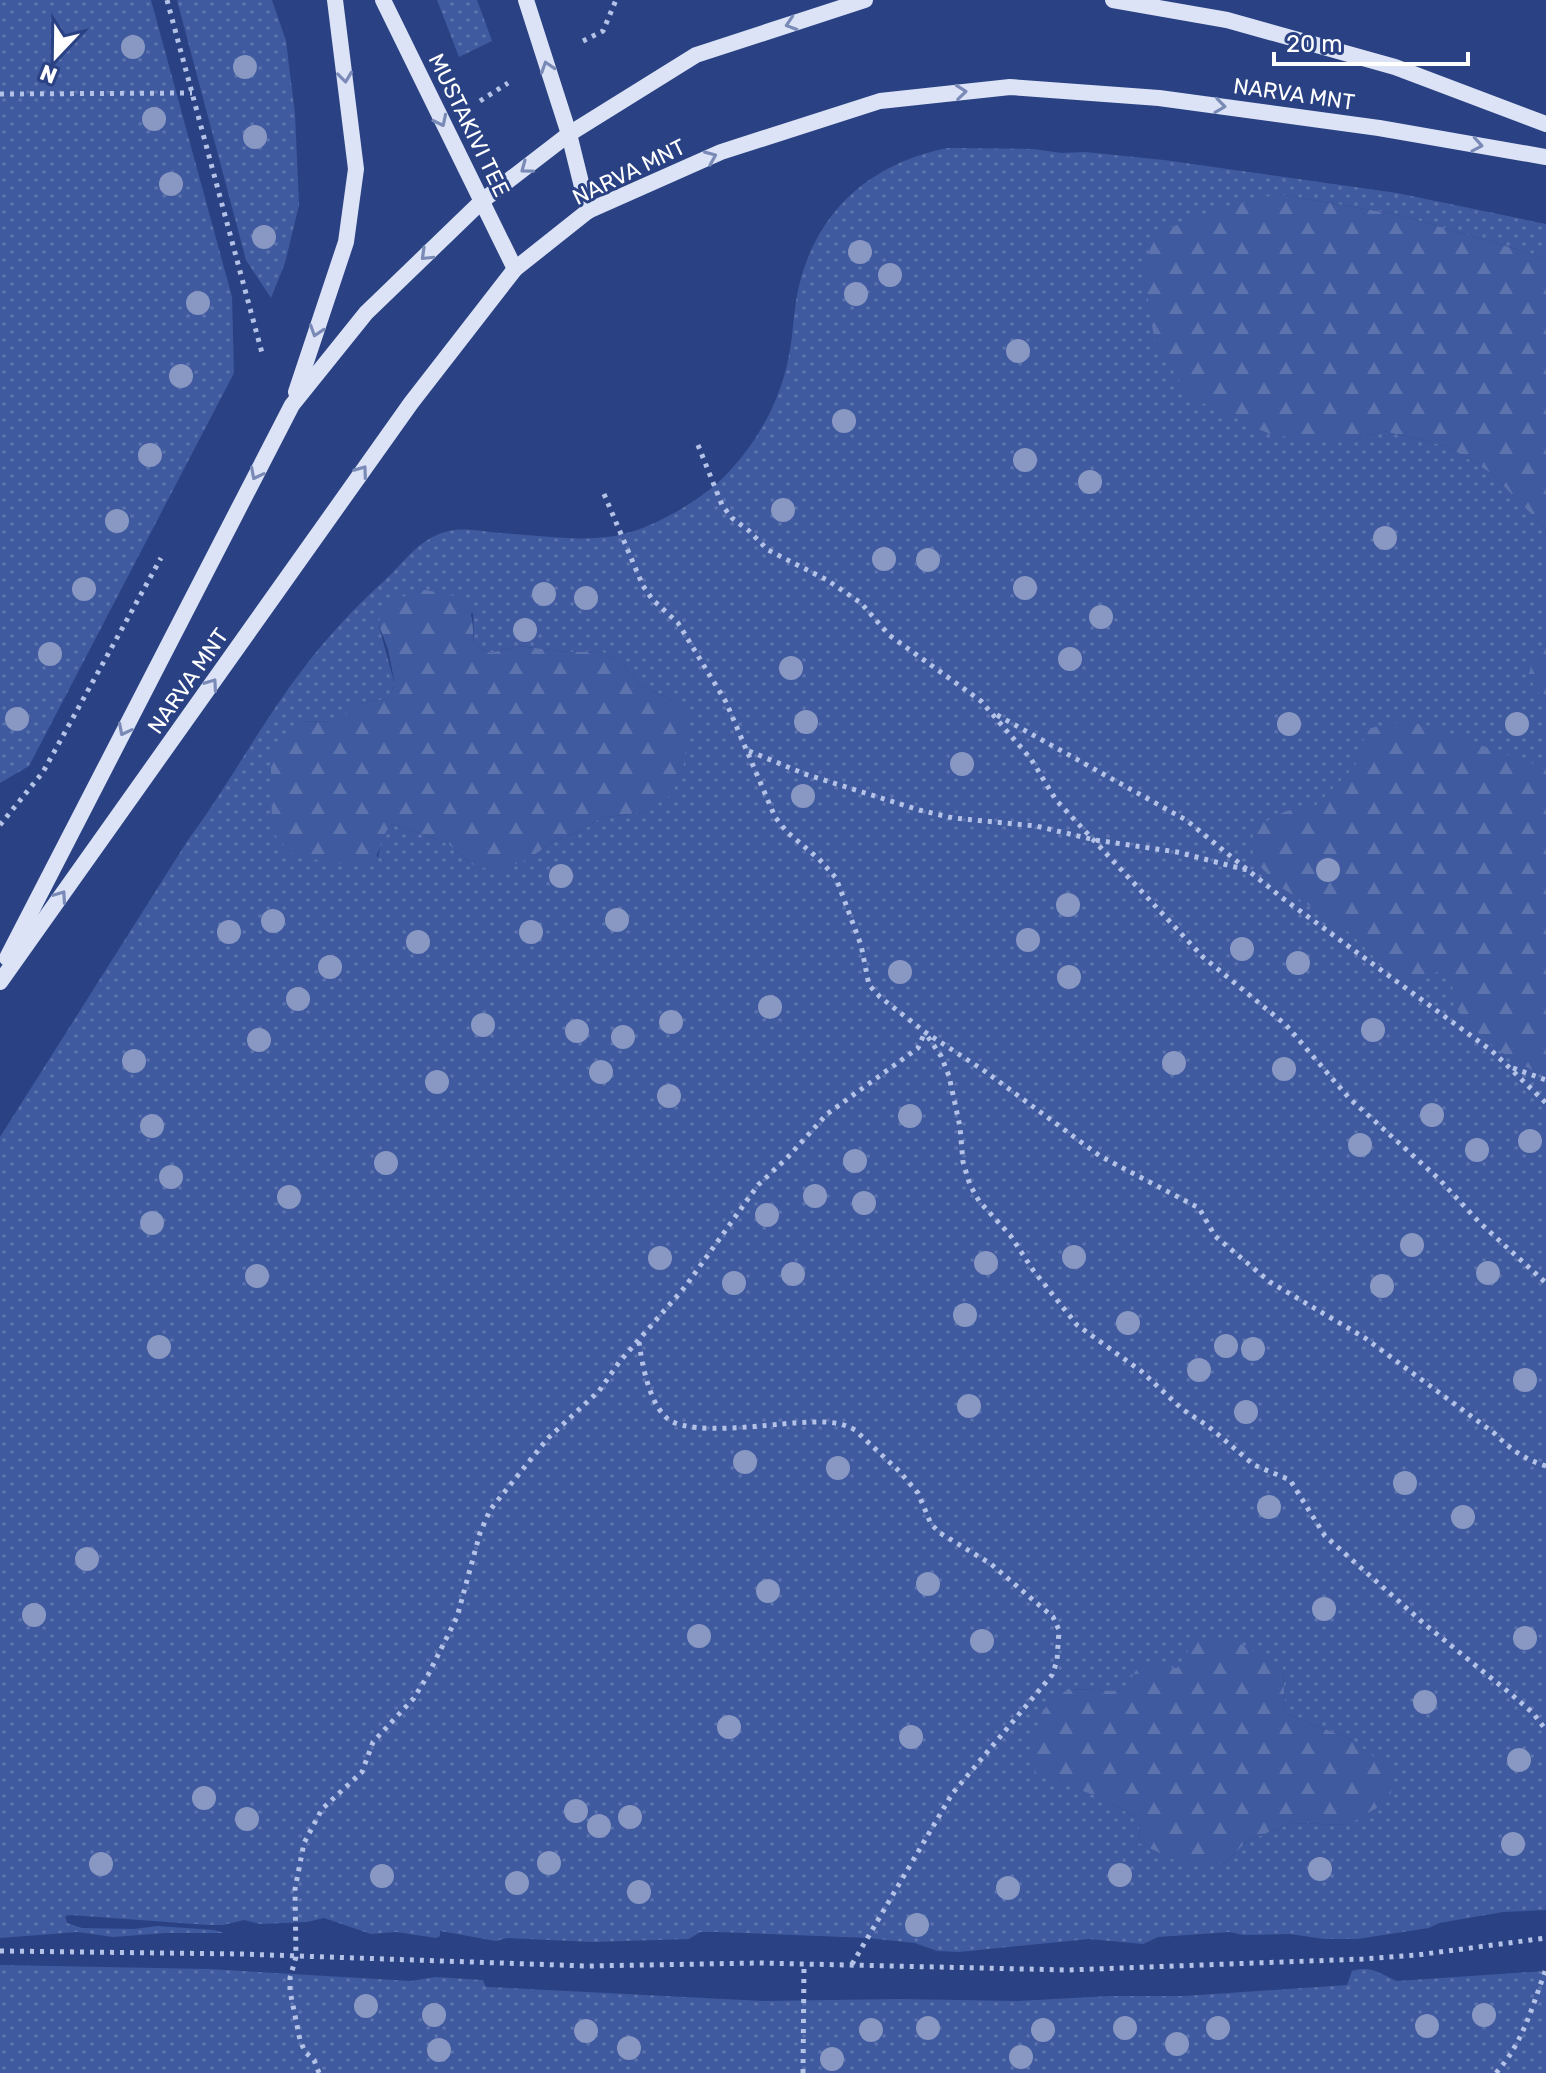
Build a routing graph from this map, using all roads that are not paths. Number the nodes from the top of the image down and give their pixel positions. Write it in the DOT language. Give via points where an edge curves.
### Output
graph roads {
  1 [pos="335,0"];
  2 [pos="383,0"];
  3 [pos="526,0"];
  4 [pos="865,0"];
  5 [pos="1113,0"];
  6 [pos="1546,124"];
  7 [pos="569,134"];
  8 [pos="1546,157"];
  9 [pos="482,201"];
  10 [pos="588,211"];
  11 [pos="515,269"];
  12 [pos="292,405"];
  13 [pos="0,972"];
  14 [pos="0,982"];
  1 -- 12 [label="main road, one-way" via="356,169 346,242"];
  2 -- 9 [label="main road, MUSTAKIVI TEE, one-way"];
  7 -- 3 [label="main road, one-way"];
  4 -- 7 [label="main road, NARVA MNT, one-way" via="696,55"];
  5 -- 6 [label="main road, NARVA MNT" via="1227,20 1395,67"];
  7 -- 9 [label="main road, NARVA MNT, one-way"];
  7 -- 10 [label="main road"];
  10 -- 8 [label="main road, NARVA MNT, one-way" via="721,152 880,101 1010,87 1159,98"];
  9 -- 11 [label="main road, MUSTAKIVI TEE"];
  9 -- 12 [label="main road, NARVA MNT, one-way" via="366,313"];
  10 -- 11 [label="main road, NARVA MNT"];
  14 -- 11 [label="main road, NARVA MNT, one-way" via="411,403"];
  12 -- 13 [label="main road, NARVA MNT, one-way"];
}
